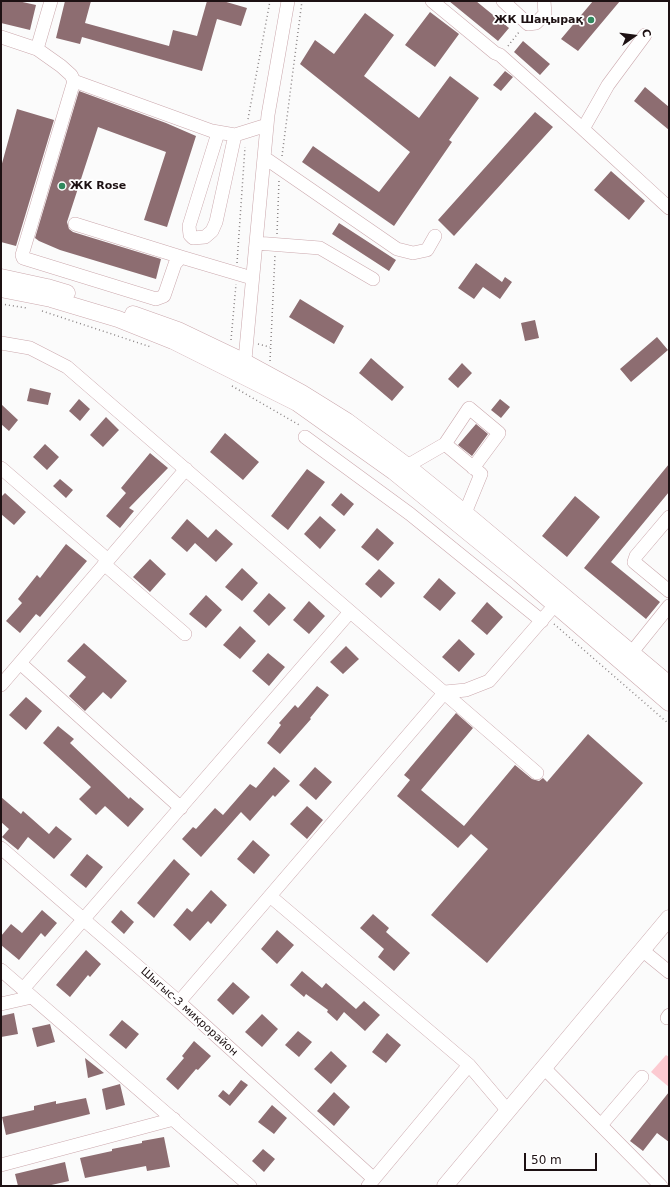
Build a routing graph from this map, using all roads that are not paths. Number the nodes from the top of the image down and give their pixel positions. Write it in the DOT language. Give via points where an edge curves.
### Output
graph roads {
  1 [pos="51,1"];
  2 [pos="290,1"];
  3 [pos="432,1"];
  4 [pos="503,1"];
  5 [pos="544,1"];
  6 [pos="645,35"];
  7 [pos="1,37"];
  8 [pos="37,49"];
  9 [pos="74,81"];
  10 [pos="267,126"];
  11 [pos="583,129"];
  12 [pos="218,133"];
  13 [pos="240,133"];
  14 [pos="265,158"];
  15 [pos="669,208"];
  16 [pos="75,224"];
  17 [pos="435,236"];
  18 [pos="256,243"];
  19 [pos="181,257"];
  20 [pos="1,277"];
  21 [pos="252,278"];
  22 [pos="374,279"];
  23 [pos="1,289"];
  24 [pos="1,343"];
  25 [pos="244,369"];
  26 [pos="305,437"];
  27 [pos="445,444"];
  28 [pos="1,468"];
  29 [pos="473,468"];
  30 [pos="186,469"];
  31 [pos="400,469"];
  32 [pos="669,517"];
  33 [pos="461,518"];
  34 [pos="106,562"];
  35 [pos="669,591"];
  36 [pos="559,600"];
  37 [pos="669,606"];
  38 [pos="350,612"];
  39 [pos="542,621"];
  40 [pos="185,634"];
  41 [pos="632,652"];
  42 [pos="20,663"];
  43 [pos="669,684"];
  44 [pos="1,685"];
  45 [pos="445,692"];
  46 [pos="669,703"];
  47 [pos="537,772"];
  48 [pos="181,808"];
  49 [pos="1,848"];
  50 [pos="270,896"];
  51 [pos="669,918"];
  52 [pos="84,920"];
  53 [pos="642,950"];
  54 [pos="1,970"];
  55 [pos="669,972"];
  56 [pos="28,993"];
  57 [pos="178,1002"];
  58 [pos="1,1004"];
  59 [pos="469,1065"];
  60 [pos="544,1068"];
  61 [pos="642,1076"];
  62 [pos="508,1111"];
  63 [pos="174,1119"];
  64 [pos="601,1125"];
  65 [pos="1,1165"];
  66 [pos="371,1182"];
  67 [pos="250,1186"];
  68 [pos="445,1186"];
  69 [pos="661,1186"];
  1 -- 8 [label="street"];
  2 -- 10 [label="street"];
  3 -- 11 [label="street" via="500,55"];
  4 -- 5 [label="street" via="526,22 536,23 544,14"];
  6 -- 11 [label="street" via="608,85"];
  7 -- 8 [label="street"];
  8 -- 9 [label="street" via="61,66"];
  9 -- 12 [label="street"];
  9 -- 19 [label="street" via="22,256 156,299 164,296 175,264"];
  10 -- 13 [label="street"];
  10 -- 14 [label="street"];
  11 -- 15 [label="street"];
  12 -- 13 [label="street"];
  12 -- 13 [label="street" via="189,226 193,238 205,237 212,231"];
  14 -- 17 [label="street" via="397,249 413,253 427,250"];
  14 -- 18 [label="street"];
  16 -- 19 [label="street"];
  18 -- 21 [label="street"];
  18 -- 22 [label="street" via="320,248"];
  19 -- 21 [label="street"];
  20 -- 25 [label="main road" via="47,287 178,330 230,354"];
  21 -- 25 [label="street"];
  23 -- 25 [label="main road" via="51,299 118,320"];
  24 -- 30 [label="street" via="30,348 66,367"];
  25 -- 31 [label="main road"];
  25 -- 31 [label="main road" via="268,374 347,421"];
  26 -- 39 [label="street" via="410,514"];
  27 -- 29 [label="street"];
  27 -- 29 [label="street" via="469,408 499,433"];
  27 -- 31 [label="street"];
  28 -- 34 [label="street"];
  29 -- 33 [label="street" via="481,474"];
  30 -- 34 [label="street"];
  30 -- 38 [label="street"];
  31 -- 33 [label="main road"];
  32 -- 35 [label="street" via="636,556 634,562"];
  33 -- 36 [label="main road"];
  34 -- 40 [label="street"];
  34 -- 42 [label="street"];
  36 -- 39 [label="street"];
  36 -- 41 [label="main road"];
  36 -- 46 [label="main road"];
  37 -- 41 [label="street"];
  38 -- 45 [label="street"];
  38 -- 48 [label="street"];
  39 -- 45 [label="street" via="489,681 466,690"];
  41 -- 43 [label="main road"];
  42 -- 44 [label="street"];
  42 -- 48 [label="street"];
  45 -- 47 [label="street"];
  45 -- 50 [label="street"];
  48 -- 52 [label="street"];
  49 -- 52 [label="street, Шыгыс-3 микрорайон"];
  50 -- 57 [label="street"];
  50 -- 59 [label="street"];
  51 -- 53 [label="main road"];
  52 -- 56 [label="street"];
  52 -- 57 [label="street, Шыгыс-3 микрорайон"];
  53 -- 55 [label="street"];
  53 -- 60 [label="main road"];
  54 -- 56 [label="street"];
  56 -- 58 [label="street"];
  56 -- 63 [label="street"];
  57 -- 66 [label="street, Шыгыс-3 микрорайон"];
  59 -- 62 [label="street"];
  59 -- 66 [label="street"];
  60 -- 62 [label="main road"];
  60 -- 64 [label="street"];
  61 -- 64 [label="street"];
  62 -- 68 [label="main road"];
  63 -- 65 [label="street"];
  63 -- 67 [label="street"];
  64 -- 69 [label="street"];
}
